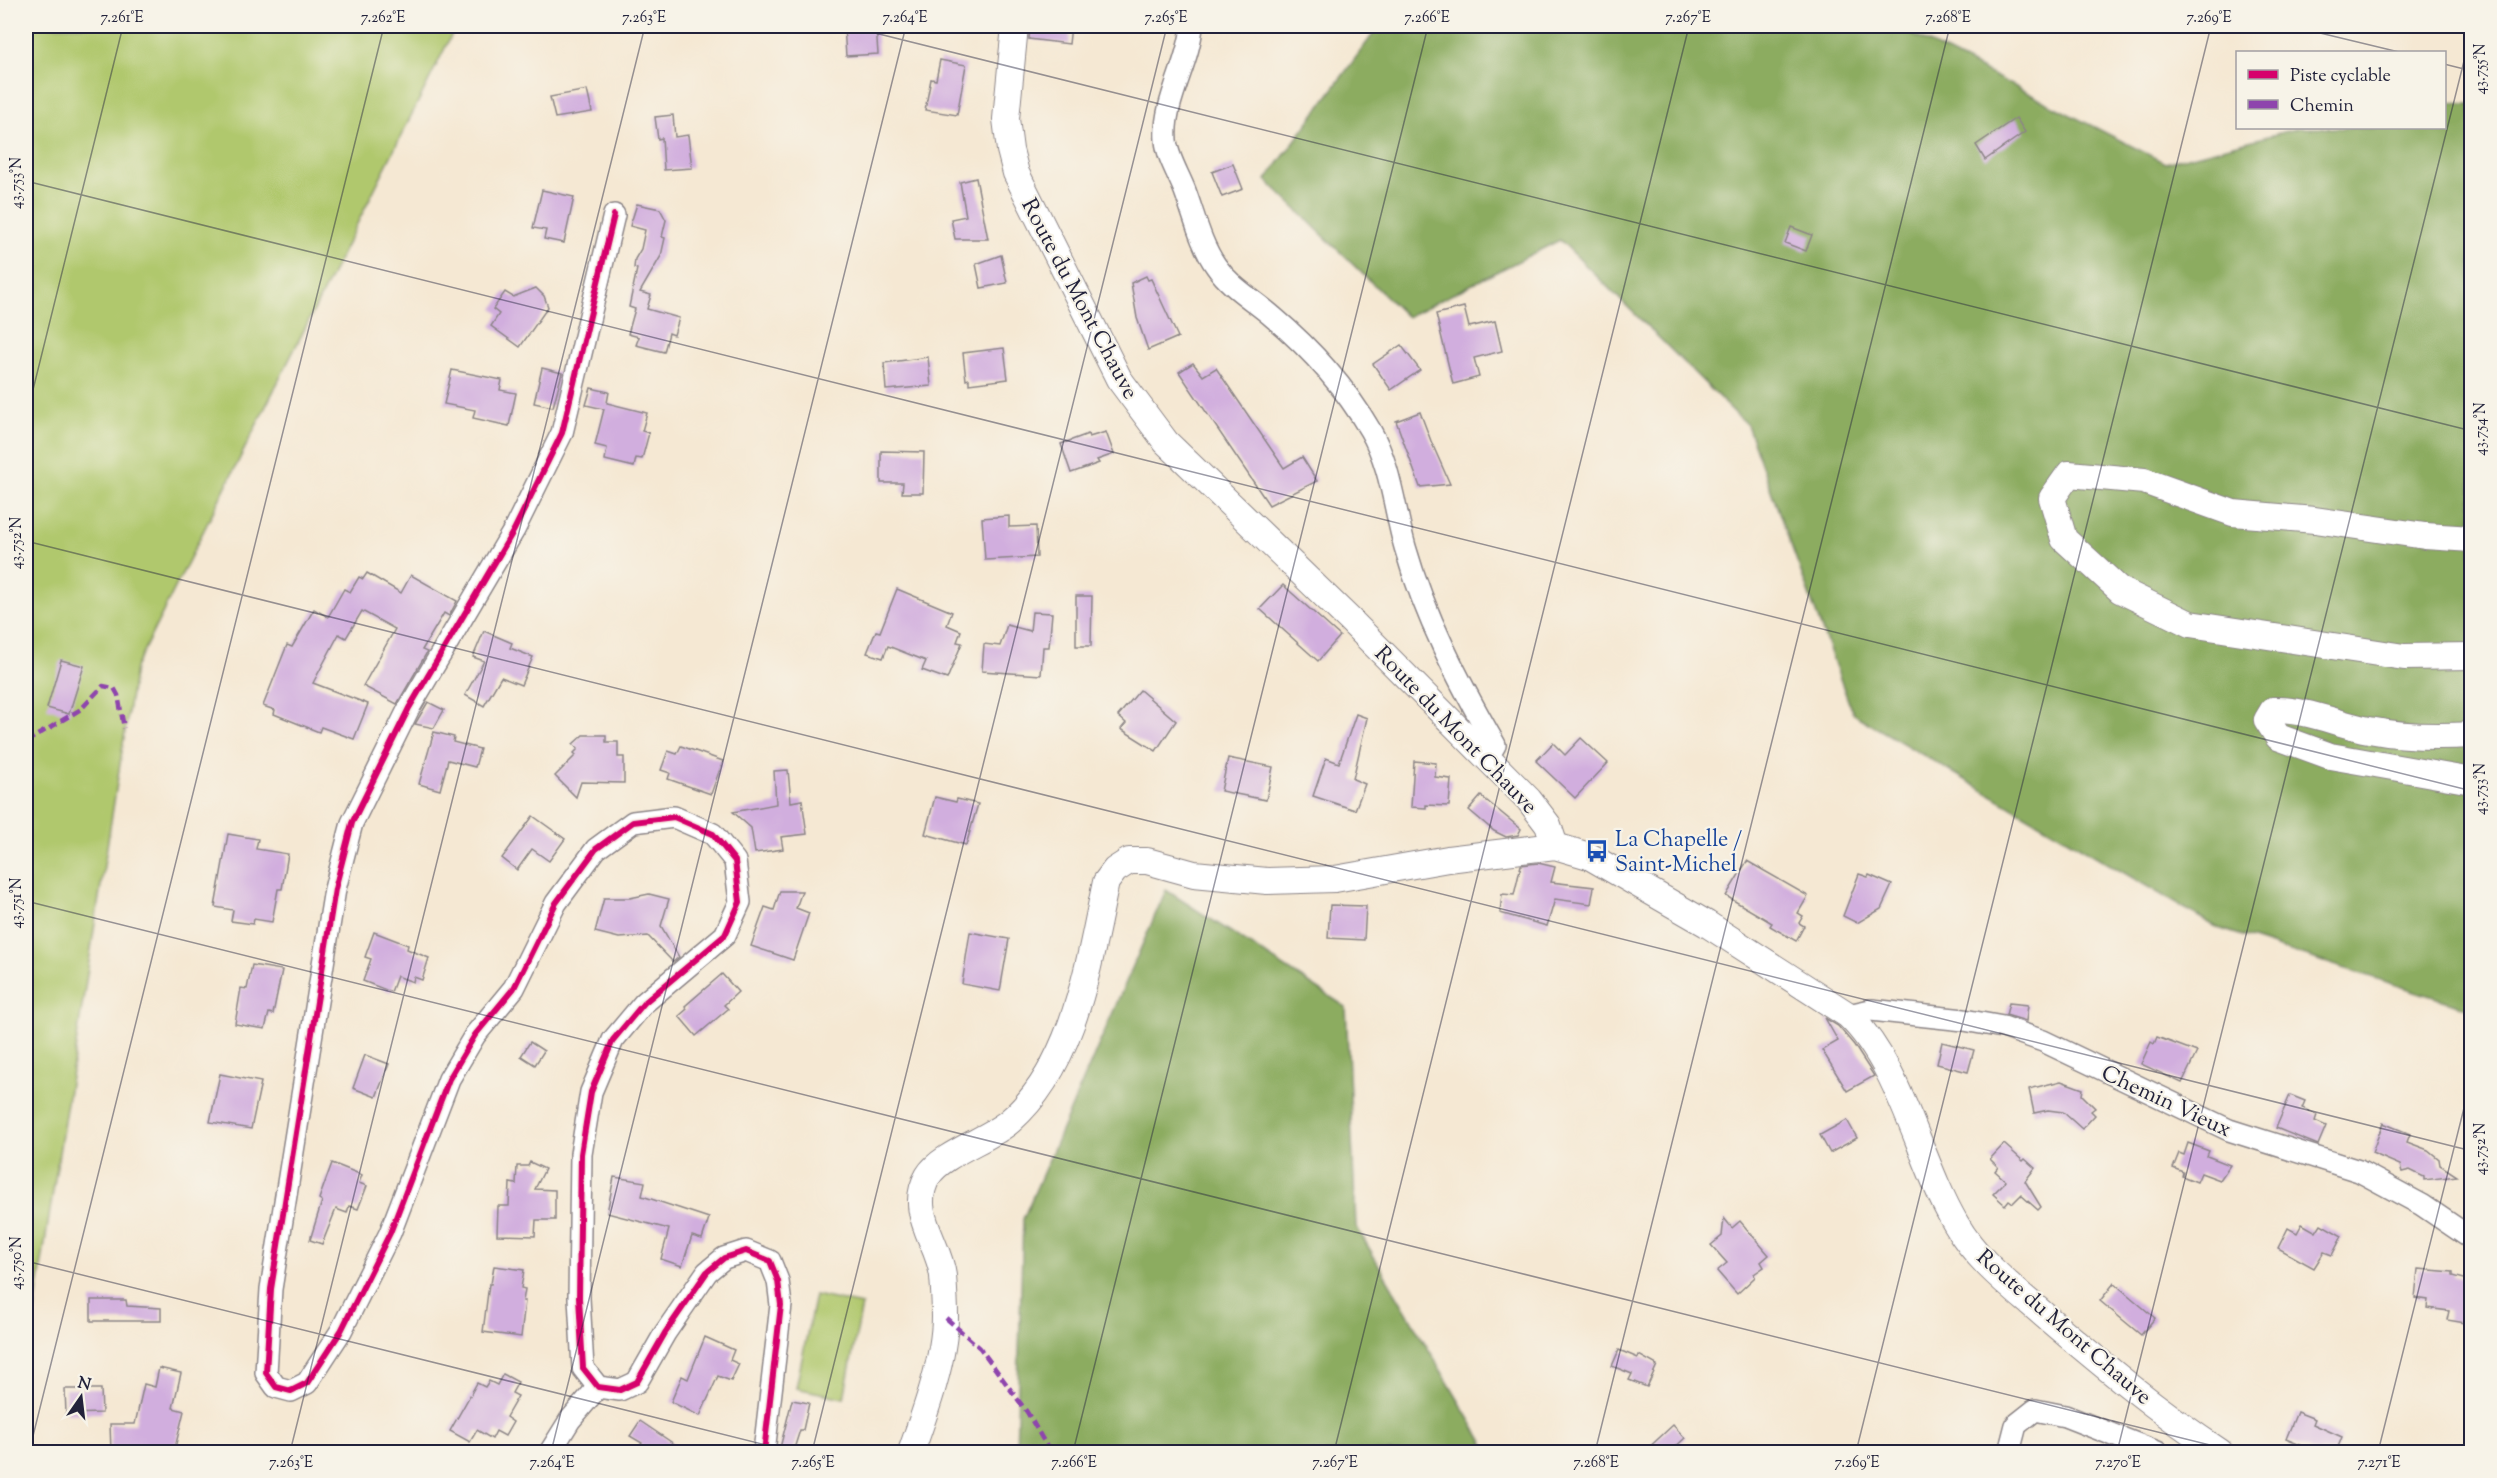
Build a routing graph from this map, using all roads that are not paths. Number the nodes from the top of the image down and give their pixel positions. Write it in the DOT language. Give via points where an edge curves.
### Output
graph roads {
  1 [pos="1015,26"];
  2 [pos="1192,26"];
  3 [pos="614,215"];
  4 [pos="2472,539"];
  5 [pos="2472,656"];
  6 [pos="2472,735"];
  7 [pos="1488,757"];
  8 [pos="2472,781"];
  9 [pos="1555,846"];
  10 [pos="1848,1015"];
  11 [pos="2472,1239"];
  12 [pos="598,1387"];
  13 [pos="550,1452"];
  14 [pos="764,1452"];
  15 [pos="911,1452"];
  16 [pos="2009,1452"];
  17 [pos="2157,1452"];
  18 [pos="2220,1452"];
  1 -- 7 [label="street, Route du Mont Chauve" via="1006,118 1016,173 1119,379 1166,442"];
  2 -- 7 [label="street" via="1167,118 1166,142 1215,265 1232,286 1273,316 1329,371 1371,432 1394,490 1405,546 1427,613 1495,745"];
  3 -- 12 [label="street" via="562,433 514,530 409,708 352,823 334,889 288,1180 271,1289 266,1373 276,1387 291,1391 307,1383 341,1331 390,1233 449,1079 476,1035 514,988 556,903 596,849 633,822 674,818 713,834 735,861 740,902 725,935 644,1003 613,1040 591,1092 581,1154 579,1298 583,1368"];
  4 -- 5 [label="street" via="2233,513 2144,482 2123,479 2069,474 2052,498 2064,539 2112,583 2190,624 2404,657"];
  6 -- 8 [label="street" via="2370,730 2292,710 2273,710 2266,720 2278,737 2330,756"];
  7 -- 9 [label="street, Route du Mont Chauve" via="1536,808 1548,825"];
  9 -- 10 [label="street, Route du Mont Chauve" via="1589,856 1659,896"];
  9 -- 15 [label="street" via="1448,859 1335,879 1267,881 1204,875 1147,861 1129,861 1115,870 1106,882 1062,1048 1035,1095 1008,1124 938,1165 928,1176 921,1205 923,1221 942,1272 946,1318 938,1365"];
  10 -- 11 [label="street, Chemin Vieux" via="1871,1010 1964,1020 2003,1027 2043,1041 2229,1130 2359,1171 2422,1205"];
  10 -- 18 [label="street, Route du Mont Chauve" via="1864,1031 1887,1067 1936,1187 1957,1226 1987,1265 2101,1364"];
  12 -- 13 [label="street"];
  12 -- 14 [label="street" via="620,1390 637,1382 707,1272 723,1258 746,1251 770,1261 781,1305"];
  16 -- 17 [label="street" via="2016,1425 2036,1410 2065,1416"];
}
